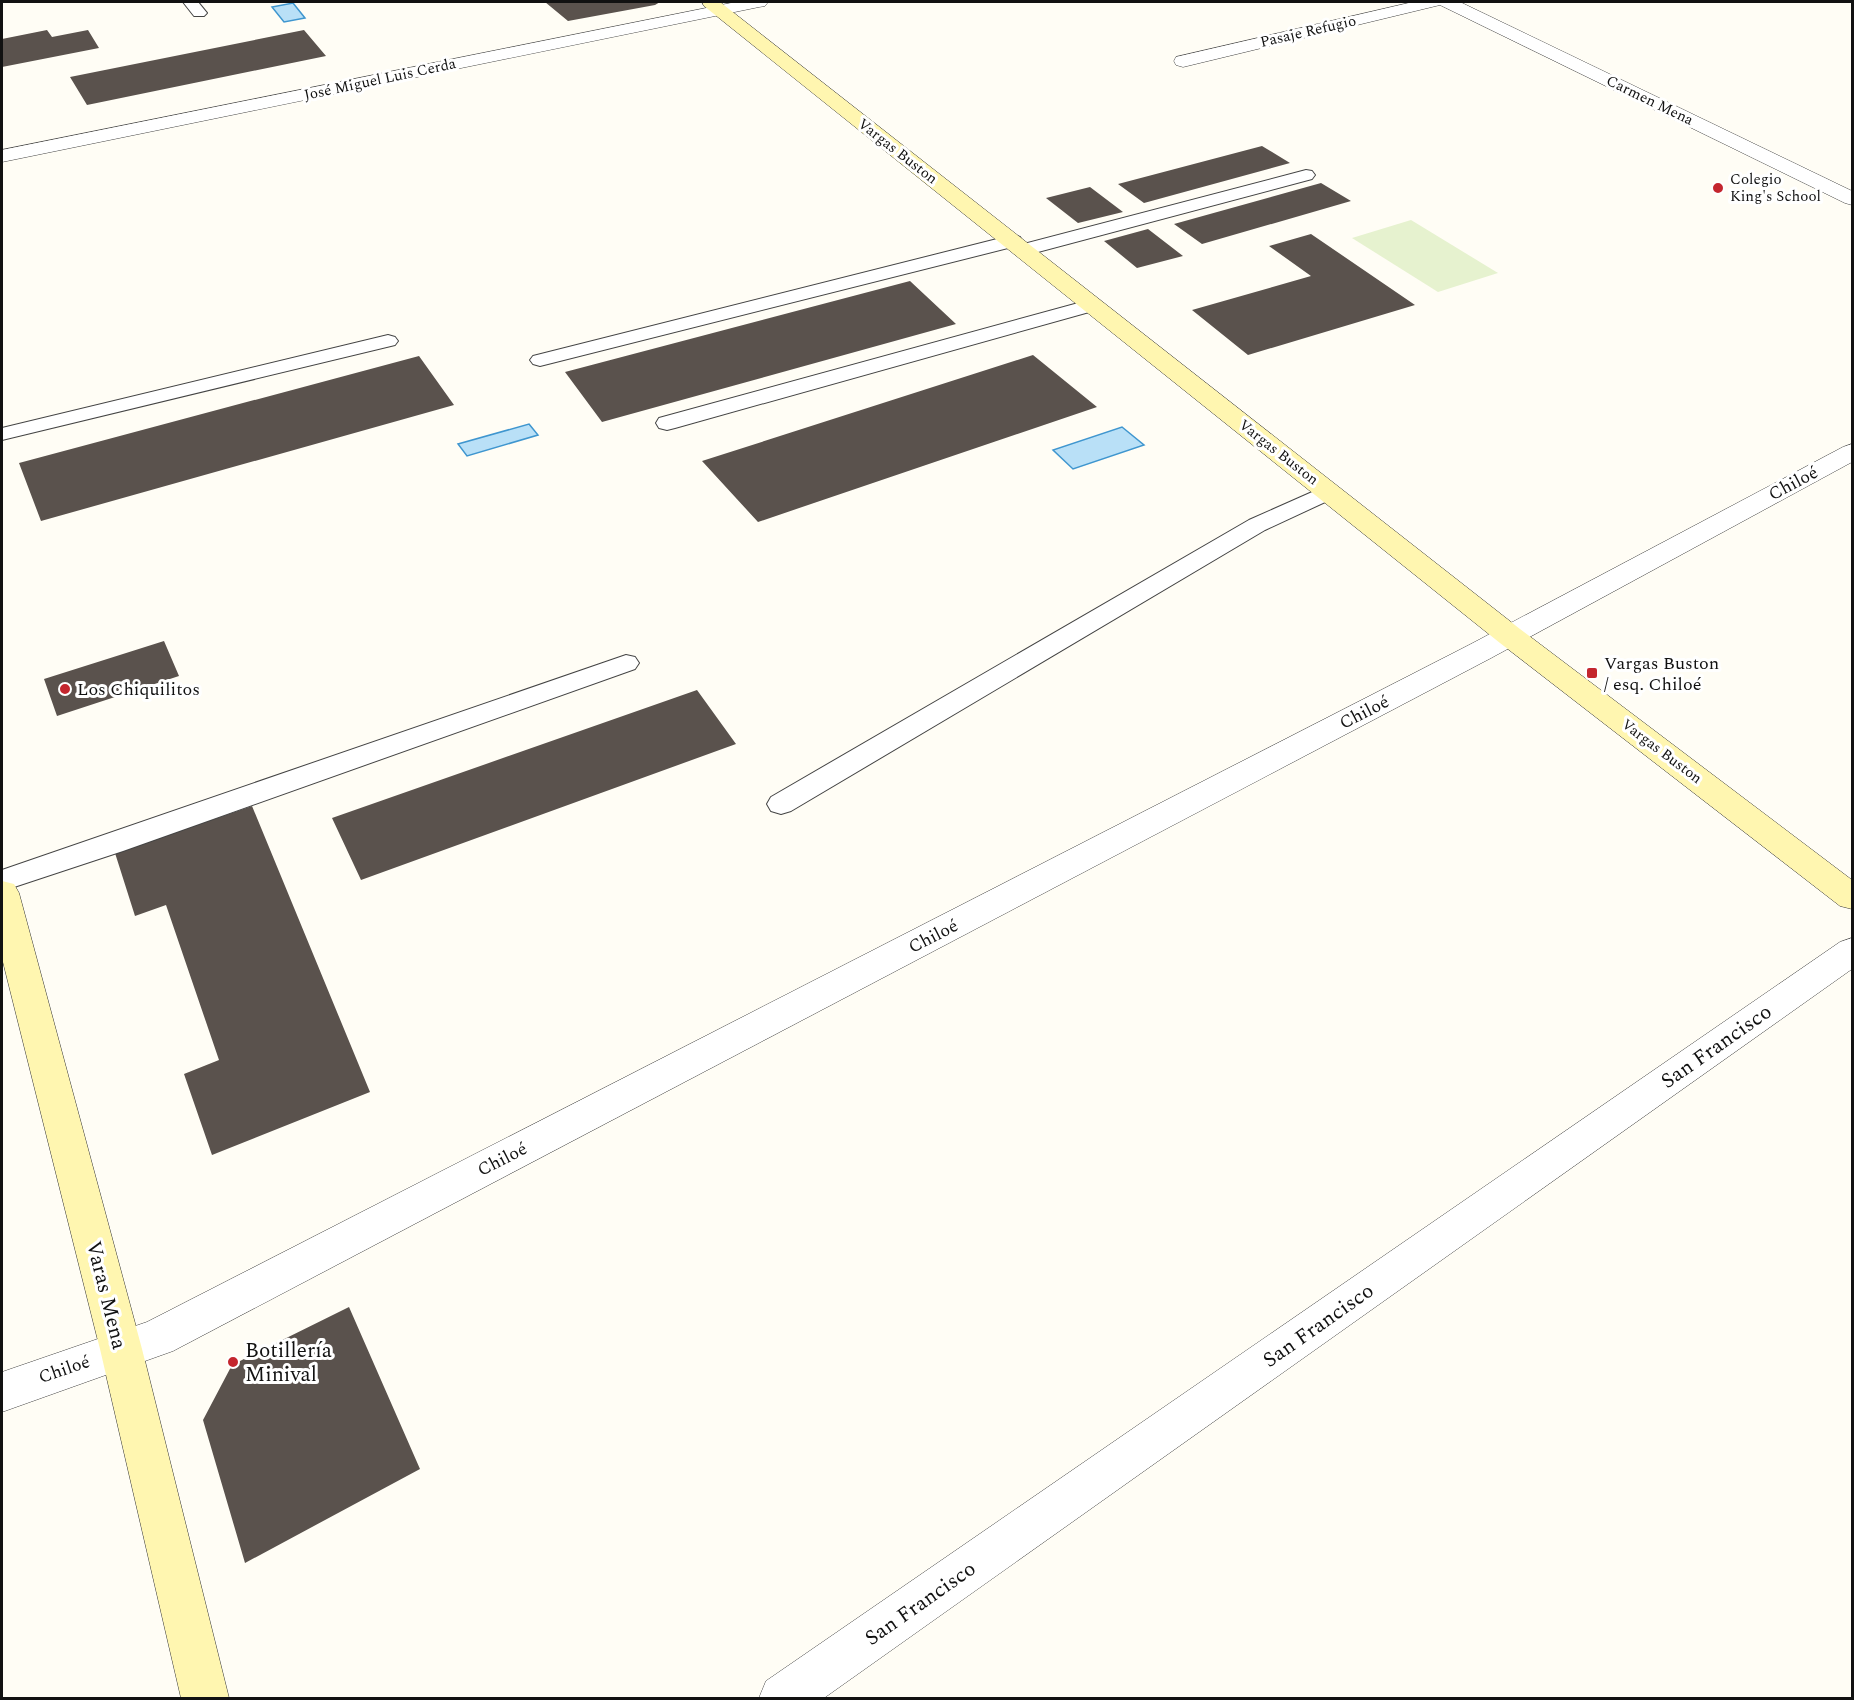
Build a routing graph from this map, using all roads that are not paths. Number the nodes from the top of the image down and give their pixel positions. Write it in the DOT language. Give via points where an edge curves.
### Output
graph roads {
  1 [pos="759,2"];
  2 [pos="1433,2"];
  3 [pos="1447,2"];
  4 [pos="715,6"];
  5 [pos="1183,61"];
  6 [pos="2,156"];
  7 [pos="1306,175"];
  8 [pos="1852,199"];
  9 [pos="1018,246"];
  10 [pos="1093,305"];
  11 [pos="388,341"];
  12 [pos="540,360"];
  13 [pos="667,423"];
  14 [pos="2,434"];
  15 [pos="1852,452"];
  16 [pos="1328,492"];
  17 [pos="1510,636"];
  18 [pos="626,663"];
  19 [pos="781,804"];
  20 [pos="2,881"];
  21 [pos="2,893"];
  22 [pos="1852,897"];
  23 [pos="1852,951"];
  24 [pos="121,1349"];
  25 [pos="2,1392"];
  26 [pos="205,1698"];
  27 [pos="783,1698"];
  1 -- 4 [label="street, José Miguel Luis Cerda"];
  2 -- 5 [label="street, Pasaje Refugio"];
  3 -- 8 [label="street, Carmen Mena"];
  4 -- 6 [label="street, José Miguel Luis Cerda"];
  4 -- 9 [label="street, Vargas Buston"];
  7 -- 9 [label="lane"];
  9 -- 10 [label="street, Vargas Buston"];
  9 -- 12 [label="lane"];
  10 -- 13 [label="lane"];
  10 -- 16 [label="street, Vargas Buston"];
  11 -- 14 [label="lane"];
  15 -- 17 [label="street, Chiloé"];
  16 -- 17 [label="street, Vargas Buston"];
  16 -- 19 [label="lane" via="1257,525"];
  17 -- 22 [label="street, Vargas Buston"];
  17 -- 24 [label="street, Chiloé" via="158,1337"];
  18 -- 20 [label="lane"];
  21 -- 24 [label="street, Varas Mena"];
  23 -- 27 [label="street, San Francisco"];
  24 -- 25 [label="street, Chiloé"];
  24 -- 26 [label="street, Varas Mena"];
}
